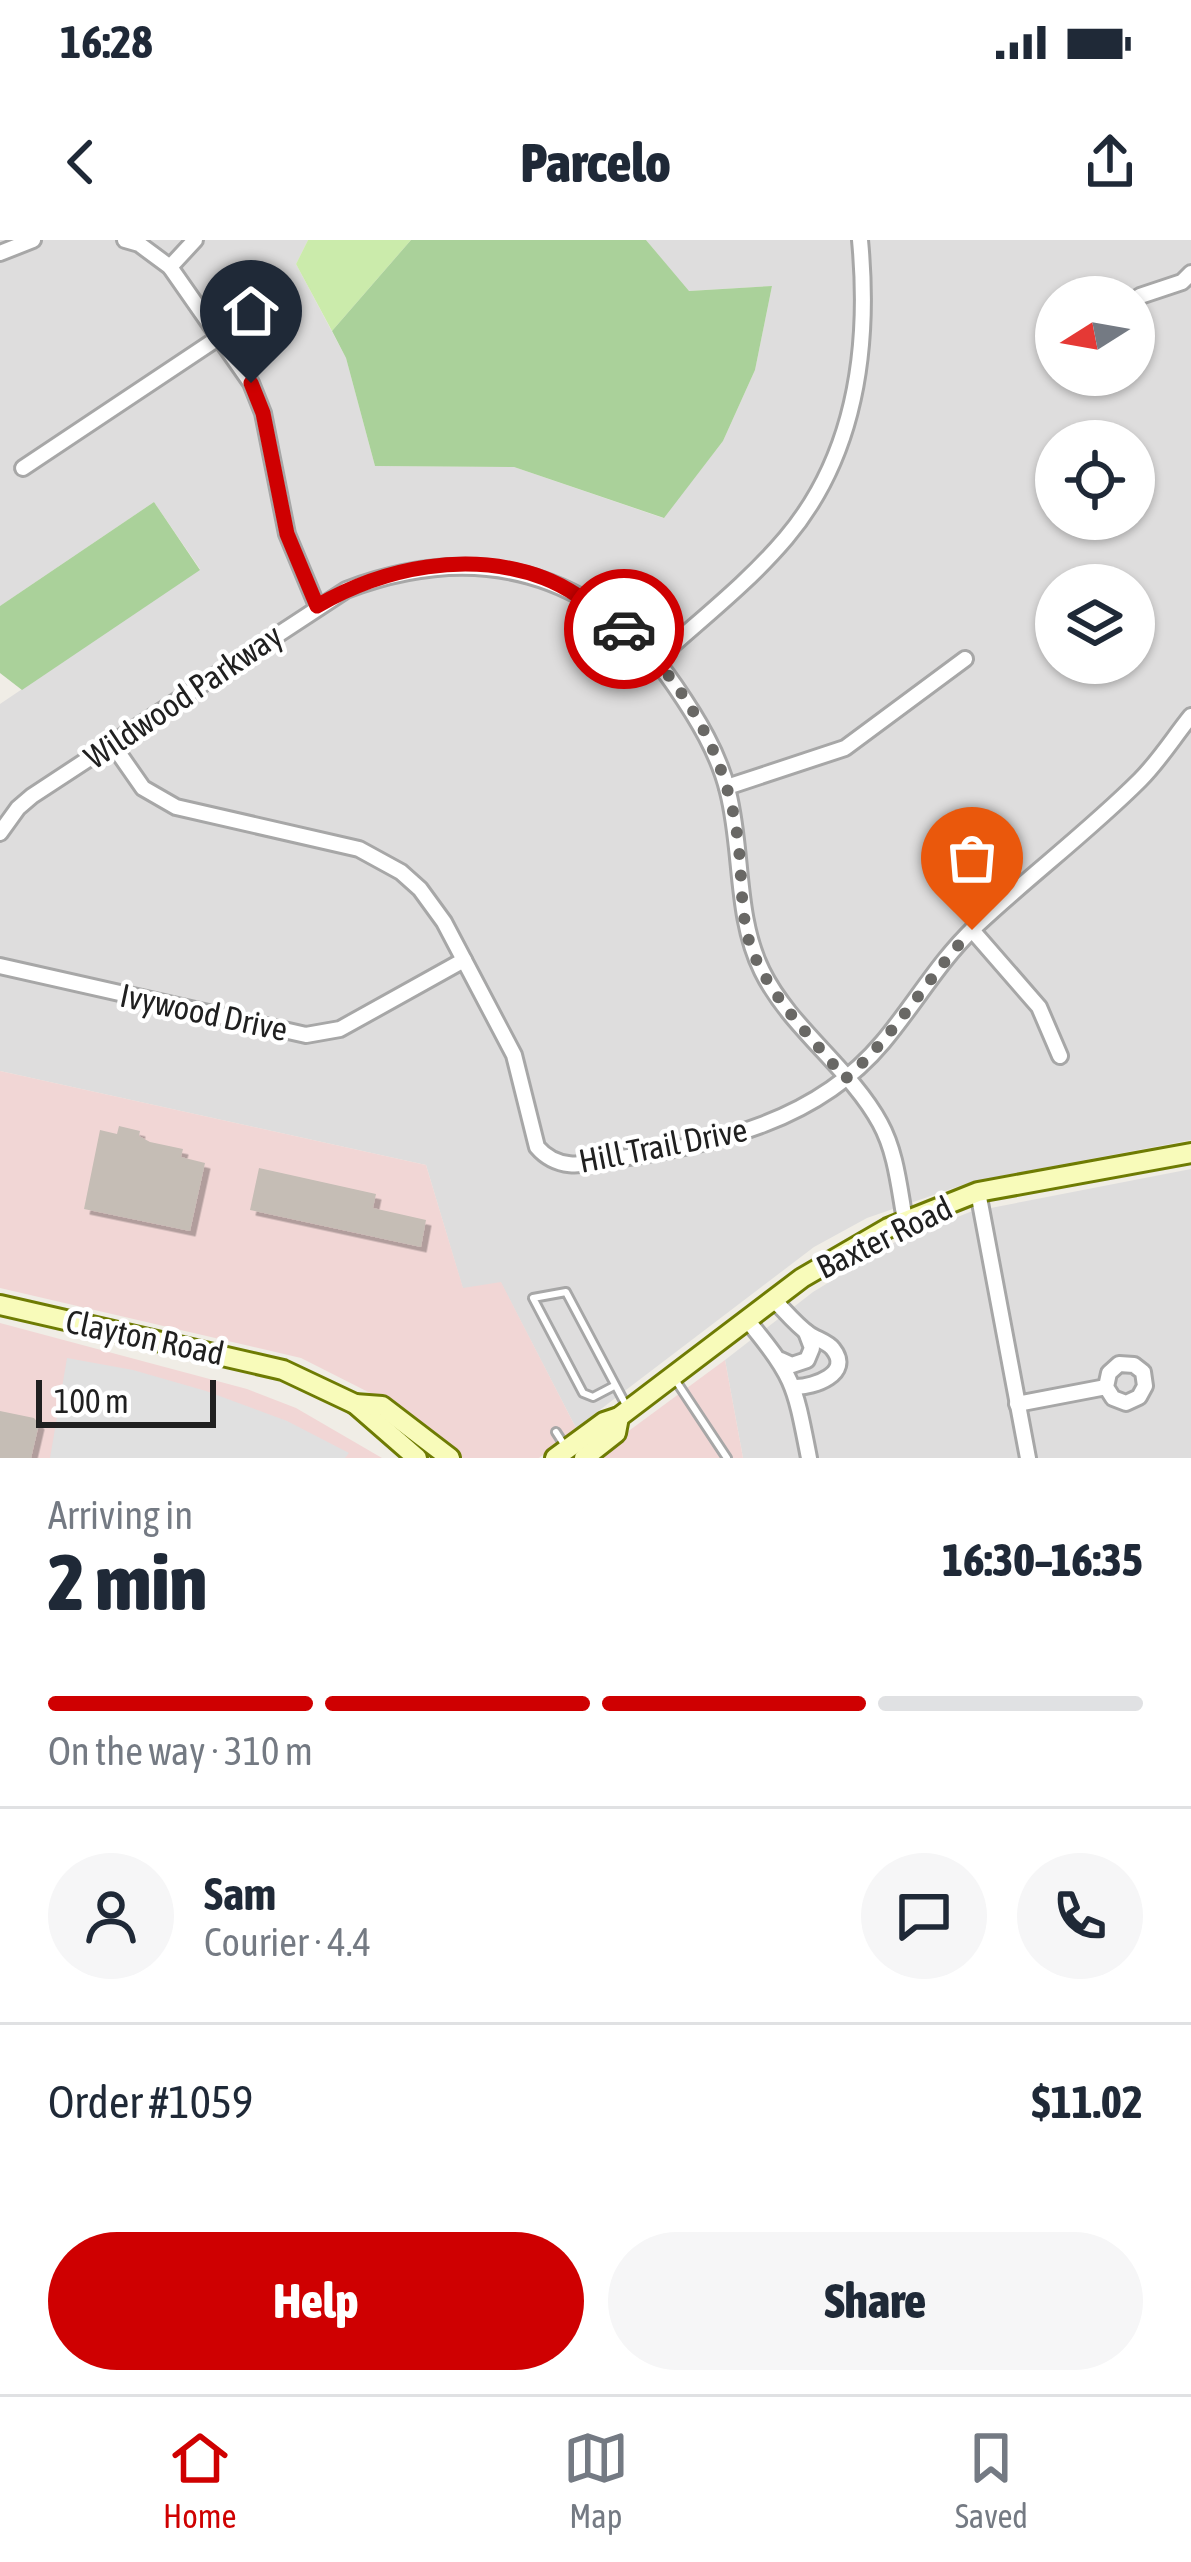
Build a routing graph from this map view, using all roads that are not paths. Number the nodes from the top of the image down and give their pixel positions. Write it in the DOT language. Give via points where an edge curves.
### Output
graph roads {
  1 [pos="32,240"];
  2 [pos="125,240"];
  3 [pos="194,240"];
  4 [pos="860,240"];
  5 [pos="0,253"];
  6 [pos="170,267"];
  7 [pos="1191,273"];
  8 [pos="1155,291"];
  9 [pos="218,338"];
  10 [pos="22,468"];
  11 [pos="317,606"];
  12 [pos="657,659"];
  13 [pos="965,659"];
  14 [pos="1191,716"];
  15 [pos="113,745"];
  16 [pos="728,787"];
  17 [pos="0,832"];
  18 [pos="972,930"];
  19 [pos="464,960"];
  20 [pos="0,966"];
  21 [pos="1060,1056"];
  22 [pos="845,1079"];
  23 [pos="1191,1153"];
  24 [pos="978,1192"];
  25 [pos="905,1220"];
  26 [pos="774,1300"];
  27 [pos="0,1306"];
  28 [pos="747,1320"];
  29 [pos="806,1332"];
  30 [pos="781,1360"];
  31 [pos="673,1376"];
  32 [pos="614,1386"];
  33 [pos="796,1387"];
  34 [pos="1106,1388"];
  35 [pos="355,1404"];
  36 [pos="1017,1404"];
  37 [pos="624,1413"];
  38 [pos="566,1449"];
  39 [pos="412,1456"];
  40 [pos="450,1458"];
  41 [pos="728,1458"];
  42 [pos="809,1458"];
  43 [pos="1028,1458"];
  1 -- 5 [label="street"];
  2 -- 6 [label="street"];
  3 -- 6 [label="street"];
  4 -- 12 [label="street" via="862,364 835,458 788,535"];
  6 -- 9 [label="street"];
  7 -- 8 [label="street"];
  9 -- 10 [label="street"];
  9 -- 11 [label="street" via="263,413 287,534"];
  11 -- 12 [label="street, Wildwood Parkway" via="414,568 512,570 576,595"];
  11 -- 15 [label="street, Wildwood Parkway"];
  12 -- 16 [label="street, Wildwood Parkway" via="696,715"];
  13 -- 16 [label="street" via="845,748"];
  14 -- 18 [label="street, Hill Trail Drive" via="1142,778"];
  15 -- 17 [label="street, Wildwood Parkway" via="18,808"];
  15 -- 19 [label="street, Hill Trail Drive" via="142,788 176,807 384,861 420,890"];
  16 -- 22 [label="street, Wildwood Parkway" via="751,946 764,977"];
  18 -- 21 [label="street" via="1039,1007"];
  18 -- 22 [label="street, Hill Trail Drive"];
  19 -- 20 [label="street, Ivywood Drive" via="340,1029 306,1035"];
  19 -- 22 [label="street, Hill Trail Drive" via="514,1055 537,1147 560,1164 724,1139 778,1120"];
  22 -- 25 [label="street, Wildwood Parkway" via="891,1148"];
  23 -- 24 [label="main road, Baxter Road"];
  24 -- 25 [label="main road, Baxter Road"];
  24 -- 36 [label="street"];
  25 -- 26 [label="main road, Baxter Road"];
  26 -- 28 [label="main road, Baxter Road"];
  26 -- 29 [label="street"];
  27 -- 35 [label="main road, Clayton Road" via="237,1357"];
  28 -- 30 [label="street"];
  28 -- 31 [label="main road, Baxter Road"];
  29 -- 30 [label="street" via="807,1360"];
  29 -- 33 [label="street" via="838,1361 825,1381"];
  30 -- 33 [label="street"];
  31 -- 37 [label="main road, Baxter Road"];
  31 -- 41 [label="lane"];
  32 -- 32 [label="lane" via="566,1292 532,1298 583,1394"];
  32 -- 37 [label="lane"];
  33 -- 42 [label="street"];
  34 -- 36 [label="street"];
  35 -- 39 [label="main road, Clayton Road"];
  35 -- 40 [label="main road, Clayton Road" via="382,1406"];
  36 -- 43 [label="street"];
  37 -- 38 [label="main road, Baxter Road"];
}
